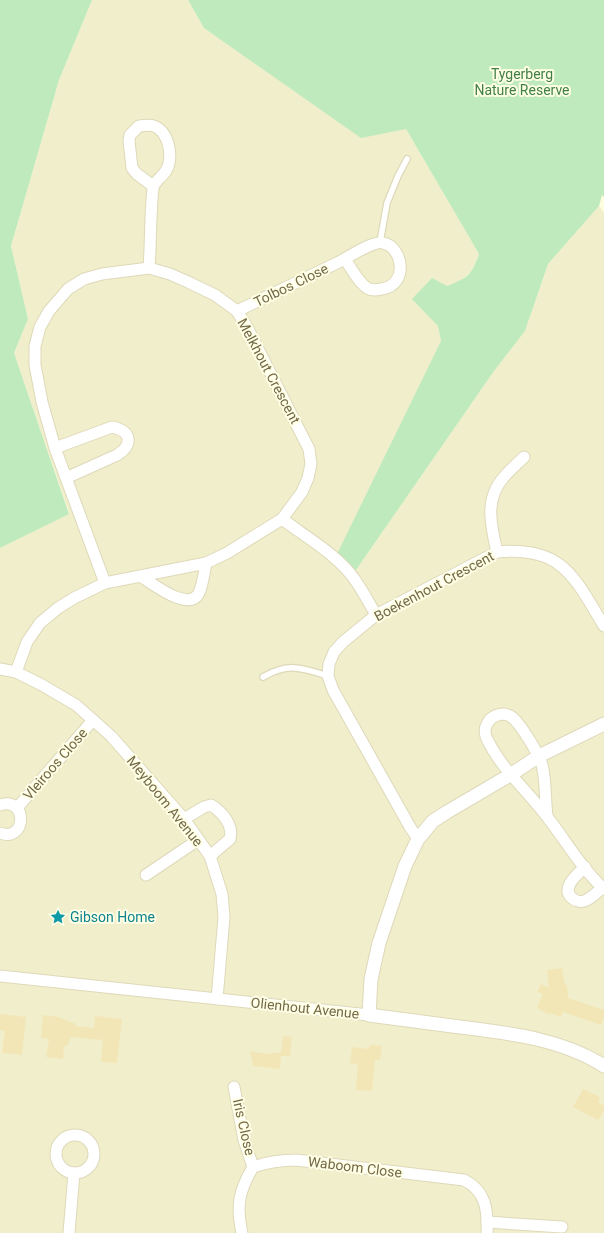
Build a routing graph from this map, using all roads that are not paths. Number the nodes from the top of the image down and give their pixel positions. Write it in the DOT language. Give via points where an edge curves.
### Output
graph roads {
  1 [pos="407,159"];
  2 [pos="153,186"];
  3 [pos="380,242"];
  4 [pos="345,259"];
  5 [pos="149,268"];
  6 [pos="237,311"];
  7 [pos="55,448"];
  8 [pos="524,457"];
  9 [pos="66,478"];
  10 [pos="282,519"];
  11 [pos="497,552"];
  12 [pos="206,563"];
  13 [pos="140,576"];
  14 [pos="106,583"];
  15 [pos="376,615"];
  16 [pos="604,626"];
  17 [pos="0,669"];
  18 [pos="16,672"];
  19 [pos="328,676"];
  20 [pos="263,677"];
  21 [pos="93,720"];
  22 [pos="604,724"];
  23 [pos="538,756"];
  24 [pos="510,775"];
  25 [pos="0,805"];
  26 [pos="17,808"];
  27 [pos="546,816"];
  28 [pos="184,819"];
  29 [pos="0,833"];
  30 [pos="418,839"];
  31 [pos="198,840"];
  32 [pos="210,856"];
  33 [pos="585,868"];
  34 [pos="146,875"];
  35 [pos="603,889"];
  36 [pos="0,976"];
  37 [pos="217,999"];
  38 [pos="369,1015"];
  39 [pos="604,1066"];
  40 [pos="234,1087"];
  41 [pos="253,1167"];
  42 [pos="74,1173"];
  43 [pos="562,1227"];
  44 [pos="487,1228"];
  45 [pos="69,1233"];
  46 [pos="242,1233"];
  1 -- 3 [label="lane" via="386,203"];
  2 -- 2 [label="street" via="132,168 129,141 130,135 139,126 148,125 160,129 168,144 167,170"];
  2 -- 5 [label="street"];
  3 -- 4 [label="street, Tolbos Close"];
  3 -- 4 [label="street, Tolbos Close" via="390,245 401,270 399,277 385,289 369,289 363,285"];
  4 -- 6 [label="street, Tolbos Close"];
  5 -- 6 [label="street, Melkhout Crescent" via="215,295"];
  5 -- 7 [label="street, Melkhout Crescent" via="84,279 68,288 40,327 35,346 35,365"];
  6 -- 10 [label="street, Melkhout Crescent" via="309,449 311,464 308,478 302,492"];
  7 -- 9 [label="street, Melkhout Crescent"];
  7 -- 9 [label="street" via="112,427 124,432 127,439 124,451"];
  8 -- 11 [label="street" via="503,478 494,492 490,507 490,525"];
  9 -- 14 [label="street, Melkhout Crescent"];
  10 -- 12 [label="street, Melkhout Crescent"];
  10 -- 15 [label="street" via="344,568 355,580"];
  11 -- 15 [label="street, Boekenhout Crescent"];
  11 -- 16 [label="street, Boekenhout Crescent" via="514,550 533,553 562,566 576,581"];
  12 -- 13 [label="street, Melkhout Crescent"];
  12 -- 13 [label="street" via="198,594 194,599 187,601 174,597"];
  13 -- 14 [label="street, Melkhout Crescent"];
  14 -- 18 [label="street, Melkhout Crescent" via="63,604 40,623 27,642"];
  15 -- 19 [label="street, Boekenhout Crescent" via="334,652"];
  17 -- 18 [label="street, Meyboom Avenue"];
  18 -- 21 [label="street, Meyboom Avenue" via="58,693"];
  19 -- 20 [label="lane" via="288,667 274,670"];
  19 -- 30 [label="street" via="333,690"];
  21 -- 26 [label="street, Vleiroos Close"];
  21 -- 28 [label="street, Meyboom Avenue" via="112,736"];
  22 -- 23 [label="street"];
  23 -- 24 [label="street"];
  23 -- 24 [label="street" via="513,718 501,714 494,716 489,720 485,734"];
  23 -- 27 [label="street" via="542,765"];
  24 -- 27 [label="street"];
  24 -- 30 [label="street" via="433,821"];
  25 -- 26 [label="street, Vleiroos Close" via="7,804"];
  26 -- 29 [label="street, Vleiroos Close" via="21,817 20,826 8,835"];
  27 -- 33 [label="street"];
  28 -- 31 [label="street, Meyboom Avenue"];
  28 -- 32 [label="street" via="211,805 227,821 231,829 230,839"];
  30 -- 38 [label="street" via="405,866 379,943 371,979"];
  31 -- 32 [label="street, Meyboom Avenue"];
  31 -- 34 [label="street"];
  32 -- 37 [label="street, Meyboom Avenue" via="222,894 224,917"];
  33 -- 35 [label="street"];
  33 -- 35 [label="street" via="570,883 568,893 571,898 576,901 586,900"];
  36 -- 37 [label="street, Olienhout Avenue"];
  37 -- 38 [label="street, Olienhout Avenue"];
  38 -- 39 [label="street, Olienhout Avenue" via="502,1032 536,1039"];
  40 -- 41 [label="street, Iris Close" via="244,1140"];
  41 -- 44 [label="street, Waboom Close" via="279,1160 296,1160 464,1180 474,1185 481,1193 485,1204"];
  41 -- 46 [label="street" via="241,1191 239,1208"];
  42 -- 45 [label="street"];
  43 -- 44 [label="street"];
}
